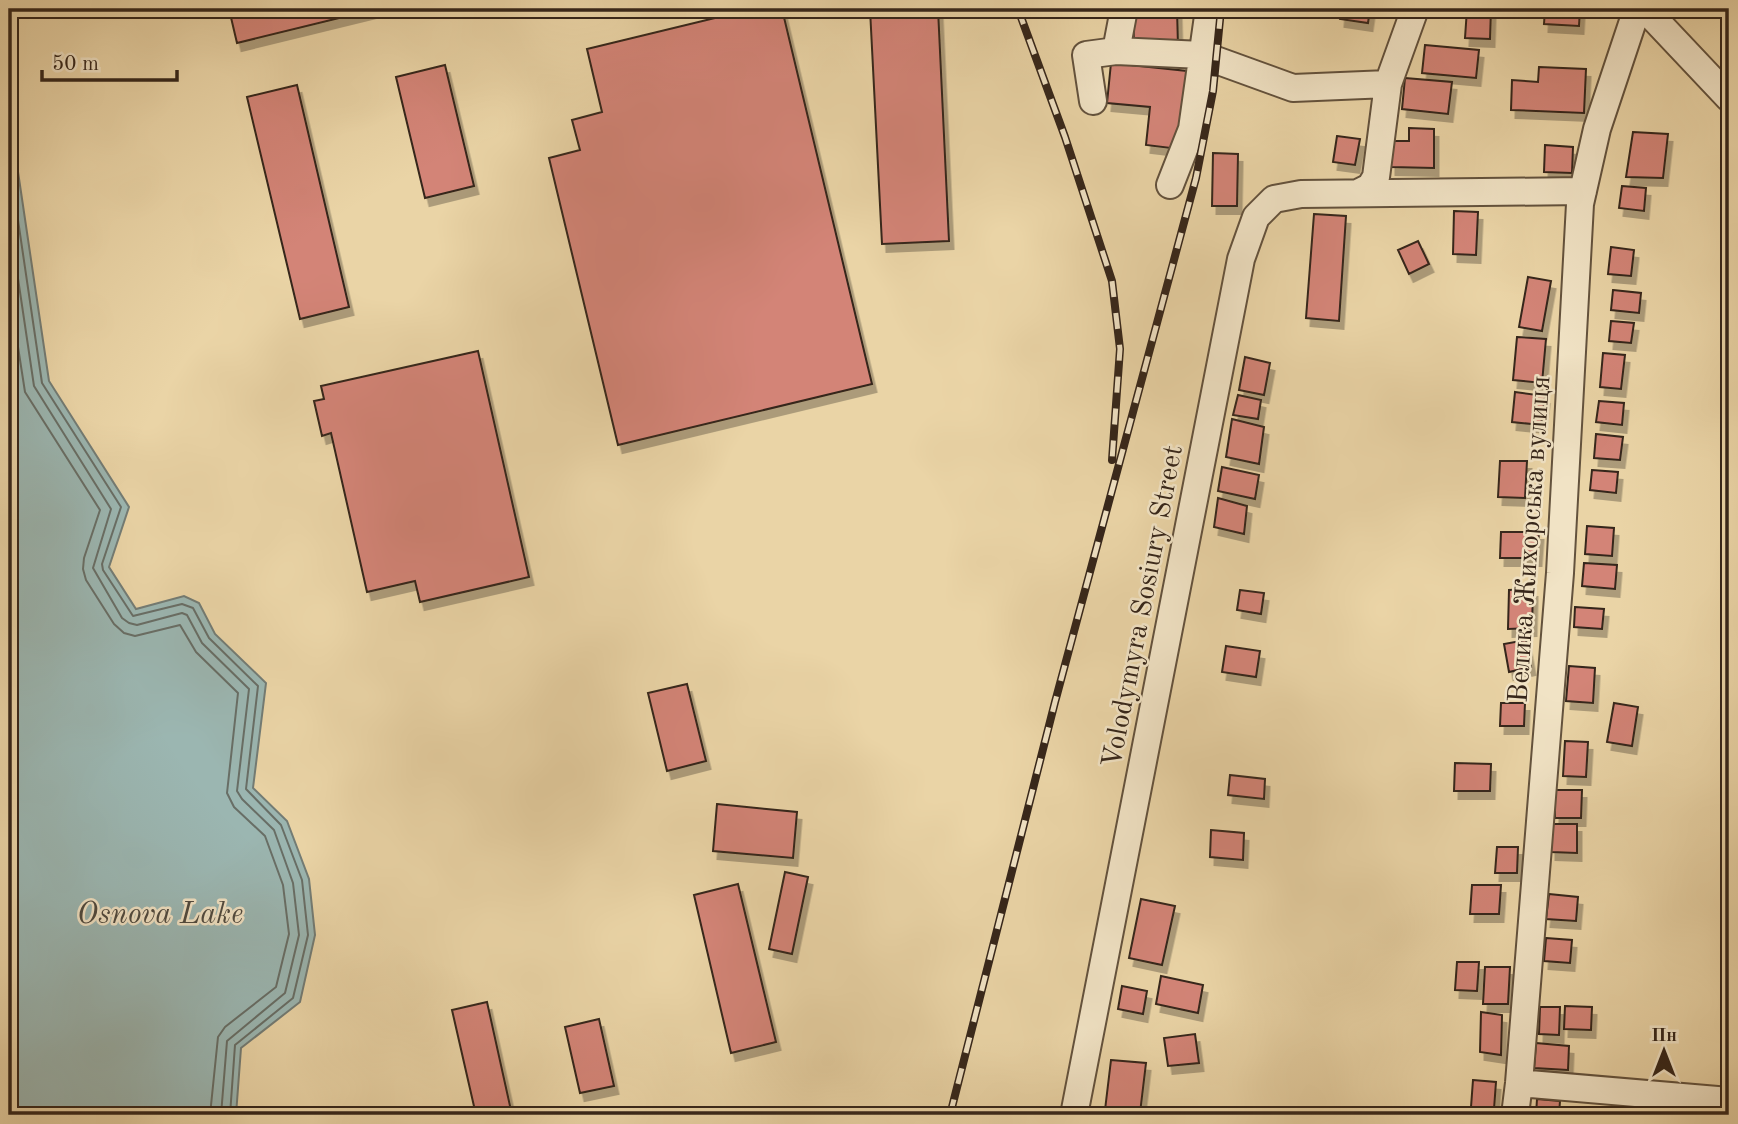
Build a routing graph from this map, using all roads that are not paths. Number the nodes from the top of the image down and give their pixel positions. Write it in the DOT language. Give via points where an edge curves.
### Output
graph roads {
  1 [pos="1124,9"];
  2 [pos="1209,9"];
  3 [pos="1415,9"];
  4 [pos="1637,9"];
  5 [pos="1645,9"];
  6 [pos="1116,51"];
  7 [pos="1202,55"];
  8 [pos="1388,84"];
  9 [pos="1729,98"];
  10 [pos="1093,101"];
  11 [pos="1170,185"];
  12 [pos="1583,191"];
  13 [pos="1358,192"];
  14 [pos="1519,1083"];
  15 [pos="1729,1101"];
  16 [pos="1074,1115"];
  17 [pos="1515,1115"];
  1 -- 6 [label="street"];
  2 -- 7 [label="street"];
  3 -- 8 [label="street"];
  4 -- 12 [label="street, Велика Жихорська вулиця" via="1597,129"];
  5 -- 9 [label="street"];
  6 -- 7 [label="street"];
  6 -- 10 [label="street" via="1087,55"];
  7 -- 8 [label="street" via="1293,88"];
  7 -- 11 [label="street" via="1192,129"];
  8 -- 13 [label="street" via="1376,177 1370,187"];
  12 -- 13 [label="street"];
  12 -- 14 [label="street, Велика Жихорська вулиця" via="1560,573"];
  13 -- 16 [label="street, Volodymyra Sosiury Street" via="1274,200 1256,218 1241,259"];
  14 -- 15 [label="street"];
  14 -- 17 [label="street, Велика Жихорська вулиця"];
}
